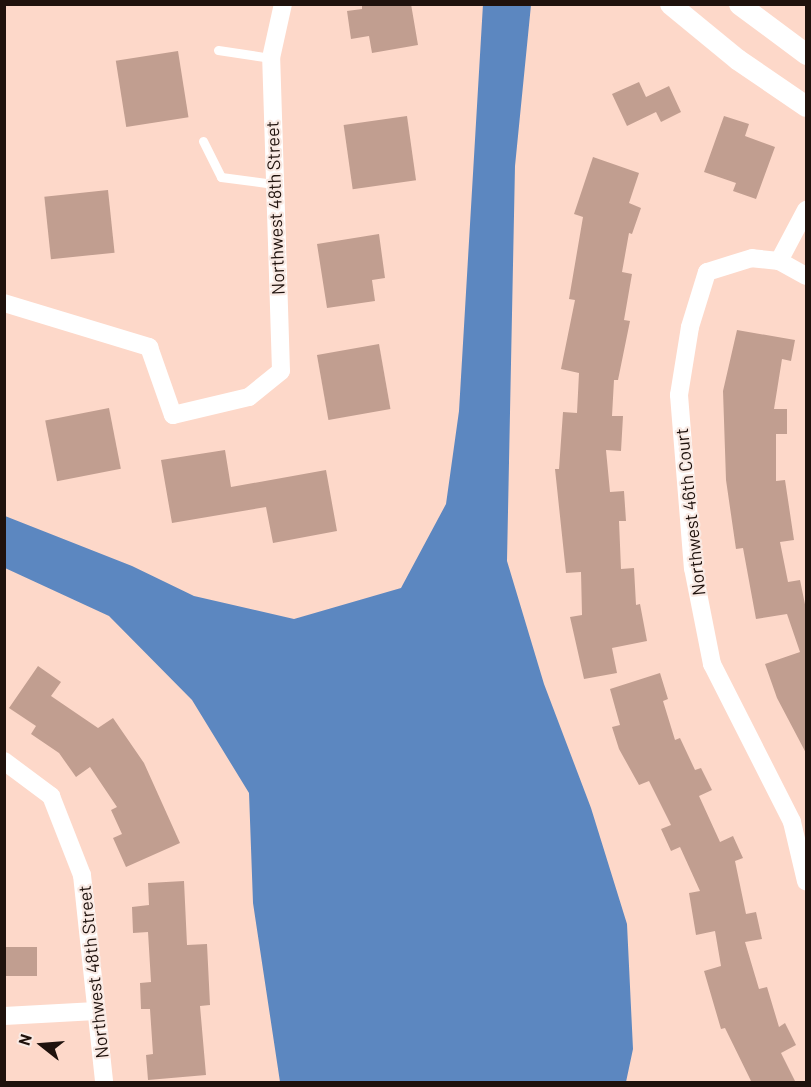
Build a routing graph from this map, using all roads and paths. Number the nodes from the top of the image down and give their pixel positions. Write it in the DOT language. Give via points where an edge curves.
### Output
graph roads {
  1 [pos="283,4"];
  2 [pos="670,4"];
  3 [pos="739,4"];
  4 [pos="218,50"];
  5 [pos="807,54"];
  6 [pos="270,58"];
  7 [pos="807,106"];
  8 [pos="203,141"];
  9 [pos="273,184"];
  10 [pos="807,210"];
  11 [pos="779,261"];
  12 [pos="807,276"];
  13 [pos="4,303"];
  14 [pos="4,761"];
  15 [pos="807,881"];
  16 [pos="96,1011"];
  17 [pos="4,1016"];
  18 [pos="104,1083"];
  1 -- 6 [label="street, Northwest 48th Street"];
  2 -- 7 [label="street" via="737,59"];
  3 -- 5 [label="street"];
  4 -- 6 [label="lane"];
  6 -- 9 [label="street, Northwest 48th Street"];
  8 -- 9 [label="lane" via="221,177"];
  9 -- 13 [label="street, Northwest 48th Street" via="281,371 249,397 173,415 149,347"];
  10 -- 11 [label="street"];
  11 -- 12 [label="street"];
  11 -- 15 [label="street, Northwest 46th Court" via="752,258 707,272 690,327 678,395 693,568 712,664 792,822"];
  14 -- 16 [label="street, Northwest 48th Street" via="51,795 82,875"];
  16 -- 17 [label="street"];
  16 -- 18 [label="street, Northwest 48th Street"];
}
